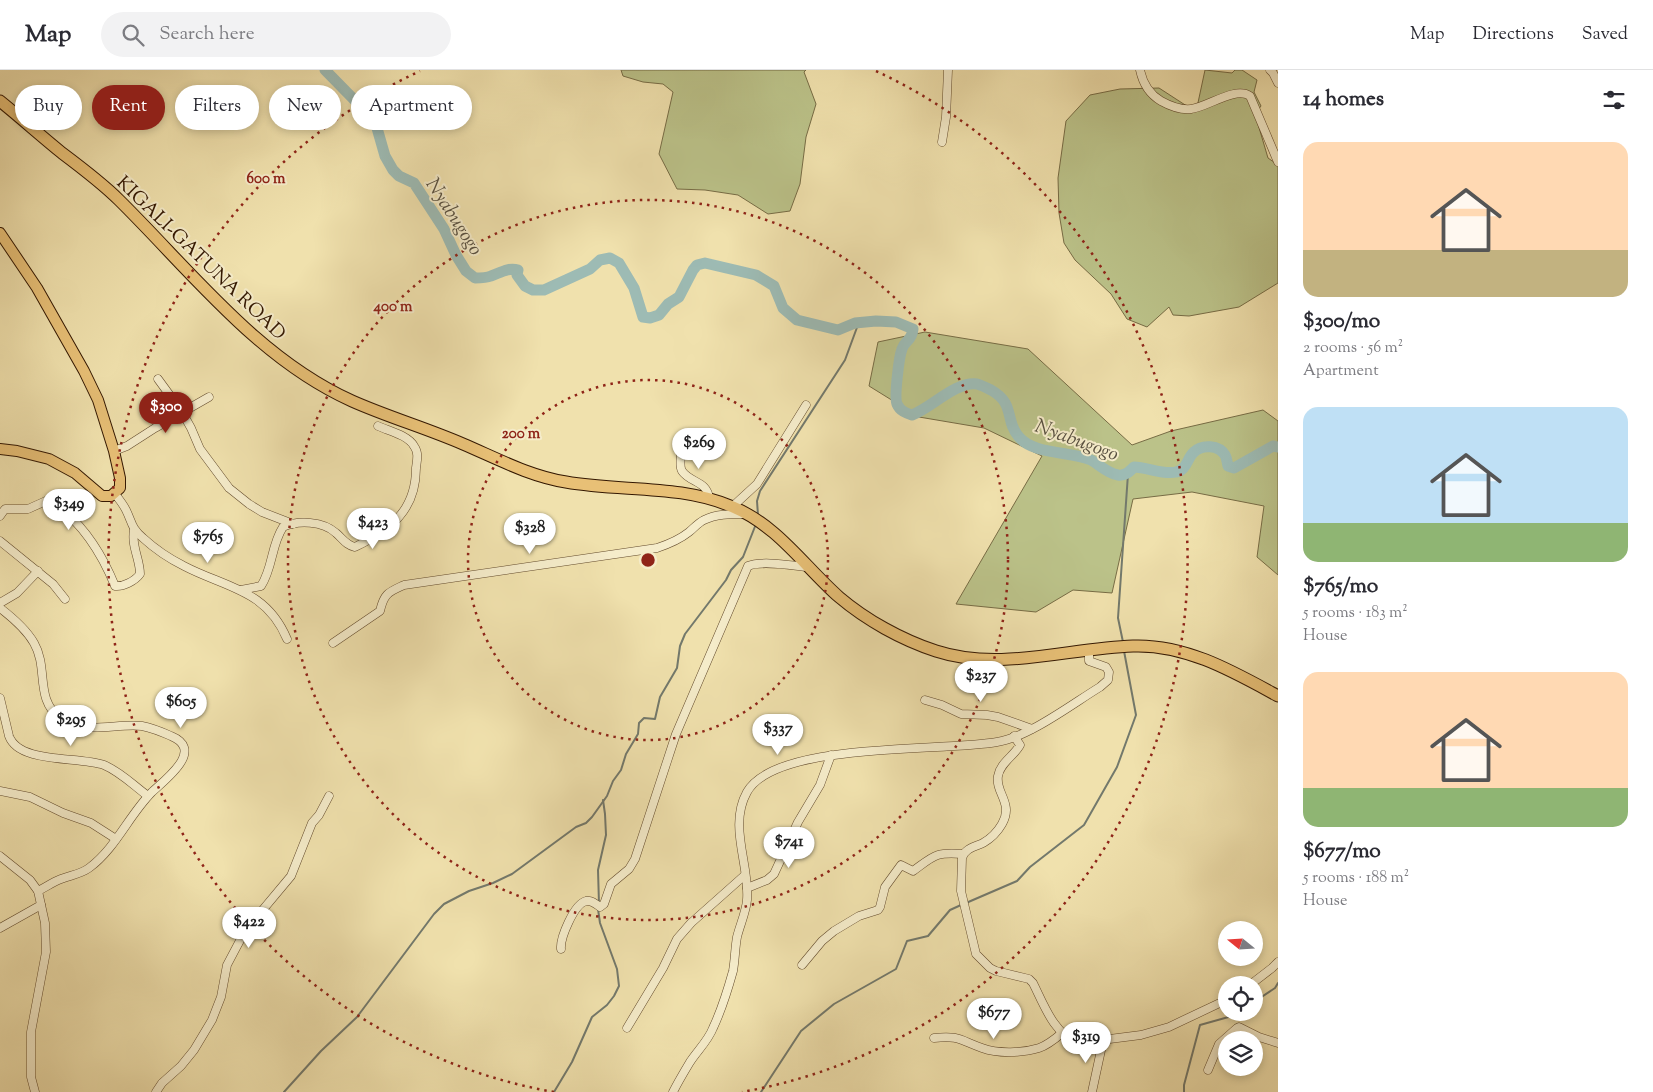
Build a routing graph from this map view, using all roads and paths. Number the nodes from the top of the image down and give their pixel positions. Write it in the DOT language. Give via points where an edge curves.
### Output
graph roads {
  1 [pos="948,70"];
  2 [pos="1140,70"];
  3 [pos="1270,70"];
  4 [pos="1278,83"];
  5 [pos="0,101"];
  6 [pos="942,142"];
  7 [pos="1275,150"];
  8 [pos="1278,162"];
  9 [pos="0,233"];
  10 [pos="158,378"];
  11 [pos="209,397"];
  12 [pos="806,405"];
  13 [pos="182,412"];
  14 [pos="378,426"];
  15 [pos="683,436"];
  16 [pos="0,449"];
  17 [pos="114,451"];
  18 [pos="115,494"];
  19 [pos="709,498"];
  20 [pos="732,507"];
  21 [pos="747,514"];
  22 [pos="0,516"];
  23 [pos="293,524"];
  24 [pos="134,530"];
  25 [pos="0,541"];
  26 [pos="809,567"];
  27 [pos="38,571"];
  28 [pos="241,590"];
  29 [pos="65,599"];
  30 [pos="0,603"];
  31 [pos="0,608"];
  32 [pos="287,639"];
  33 [pos="333,643"];
  34 [pos="1089,651"];
  35 [pos="1278,696"];
  36 [pos="0,698"];
  37 [pos="924,700"];
  38 [pos="1032,729"];
  39 [pos="1014,736"];
  40 [pos="831,755"];
  41 [pos="0,790"];
  42 [pos="148,796"];
  43 [pos="329,796"];
  44 [pos="116,839"];
  45 [pos="963,854"];
  46 [pos="0,856"];
  47 [pos="745,876"];
  48 [pos="748,888"];
  49 [pos="38,891"];
  50 [pos="41,905"];
  51 [pos="0,928"];
  52 [pos="561,949"];
  53 [pos="1278,962"];
  54 [pos="802,965"];
  55 [pos="1262,976"];
  56 [pos="1218,1004"];
  57 [pos="627,1028"];
  58 [pos="1062,1033"];
  59 [pos="934,1038"];
  60 [pos="1103,1040"];
  61 [pos="1278,1044"];
  62 [pos="1208,1070"];
  63 [pos="35,1092"];
  64 [pos="156,1092"];
  65 [pos="673,1092"];
  66 [pos="1092,1092"];
  1 -- 6 [label="street"];
  2 -- 7 [label="street" via="1147,89 1172,107 1191,109 1246,93"];
  3 -- 4 [label="street"];
  5 -- 19 [label="highway, KIGALI-GATUNA ROAD" via="116,197 261,341 294,368 331,390 538,475 563,482 665,490"];
  7 -- 8 [label="street"];
  9 -- 17 [label="main road" via="37,288 84,370 98,400"];
  10 -- 13 [label="street"];
  11 -- 13 [label="street"];
  12 -- 20 [label="street" via="756,484"];
  13 -- 17 [label="street"];
  13 -- 23 [label="street" via="200,449 229,488 262,512"];
  14 -- 23 [label="street" via="408,439 418,456 408,508 390,526 355,547 349,546 335,531 318,524"];
  15 -- 19 [label="street" via="683,472 705,487"];
  16 -- 18 [label="main road" via="49,459 75,473 102,496"];
  17 -- 18 [label="main road" via="120,478 120,488"];
  18 -- 24 [label="street"];
  19 -- 20 [label="highway, KIGALI-GATUNA ROAD"];
  20 -- 21 [label="highway, KIGALI-GATUNA ROAD"];
  21 -- 26 [label="highway, KIGALI-GATUNA ROAD" via="769,527"];
  21 -- 33 [label="street" via="716,515 674,542 658,548 404,585 386,594 380,610"];
  22 -- 24 [label="street" via="5,510 28,509 51,501 73,518 102,559 116,587 140,574 132,538"];
  23 -- 28 [label="street" via="283,527 278,536 261,586"];
  24 -- 28 [label="street" via="183,566"];
  25 -- 27 [label="street"];
  26 -- 34 [label="highway, KIGALI-GATUNA ROAD" via="848,605 909,640 937,651 1000,659"];
  26 -- 52 [label="street" via="748,566 676,734 632,864 611,884 602,906 585,901 576,908 561,939"];
  27 -- 29 [label="street"];
  27 -- 30 [label="street" via="17,592"];
  28 -- 32 [label="street" via="256,599"];
  31 -- 42 [label="street" via="20,624 34,644 41,662 46,701 61,720 96,728 144,726 184,744 184,754 177,768"];
  34 -- 35 [label="highway, KIGALI-GATUNA ROAD" via="1135,646 1187,654 1241,675"];
  34 -- 38 [label="street" via="1089,661 1106,667 1108,680"];
  36 -- 42 [label="street" via="11,742 16,746 37,756 89,760 103,765"];
  37 -- 38 [label="street" via="961,714 998,717"];
  38 -- 39 [label="street"];
  39 -- 40 [label="street" via="999,742"];
  39 -- 45 [label="street" via="1020,745 999,769 997,782 1006,813 1002,824 985,842"];
  40 -- 47 [label="street" via="779,767 765,774 747,792 740,821"];
  40 -- 48 [label="street" via="820,785 798,822 774,874"];
  41 -- 44 [label="street" via="30,797 91,822"];
  42 -- 44 [label="street"];
  43 -- 64 [label="street" via="309,828 291,876 245,932 228,965 212,1020 194,1050"];
  44 -- 49 [label="street" via="88,868"];
  45 -- 54 [label="street" via="942,853 913,872 901,865 885,887 878,910 834,931"];
  45 -- 58 [label="street" via="961,891 976,954 996,971 1030,979"];
  46 -- 49 [label="street" via="30,880"];
  47 -- 48 [label="street"];
  47 -- 57 [label="street" via="677,939"];
  48 -- 65 [label="street" via="733,971 717,1020"];
  49 -- 50 [label="street"];
  50 -- 51 [label="street"];
  50 -- 63 [label="street" via="47,939 31,1032 31,1077"];
  53 -- 55 [label="street"];
  56 -- 60 [label="street" via="1169,1027"];
  58 -- 59 [label="street" via="1040,1048 1023,1051 994,1051 948,1036"];
  58 -- 60 [label="street" via="1078,1042"];
  60 -- 66 [label="street"];
  61 -- 62 [label="street" via="1236,1028 1220,1044"];
}
